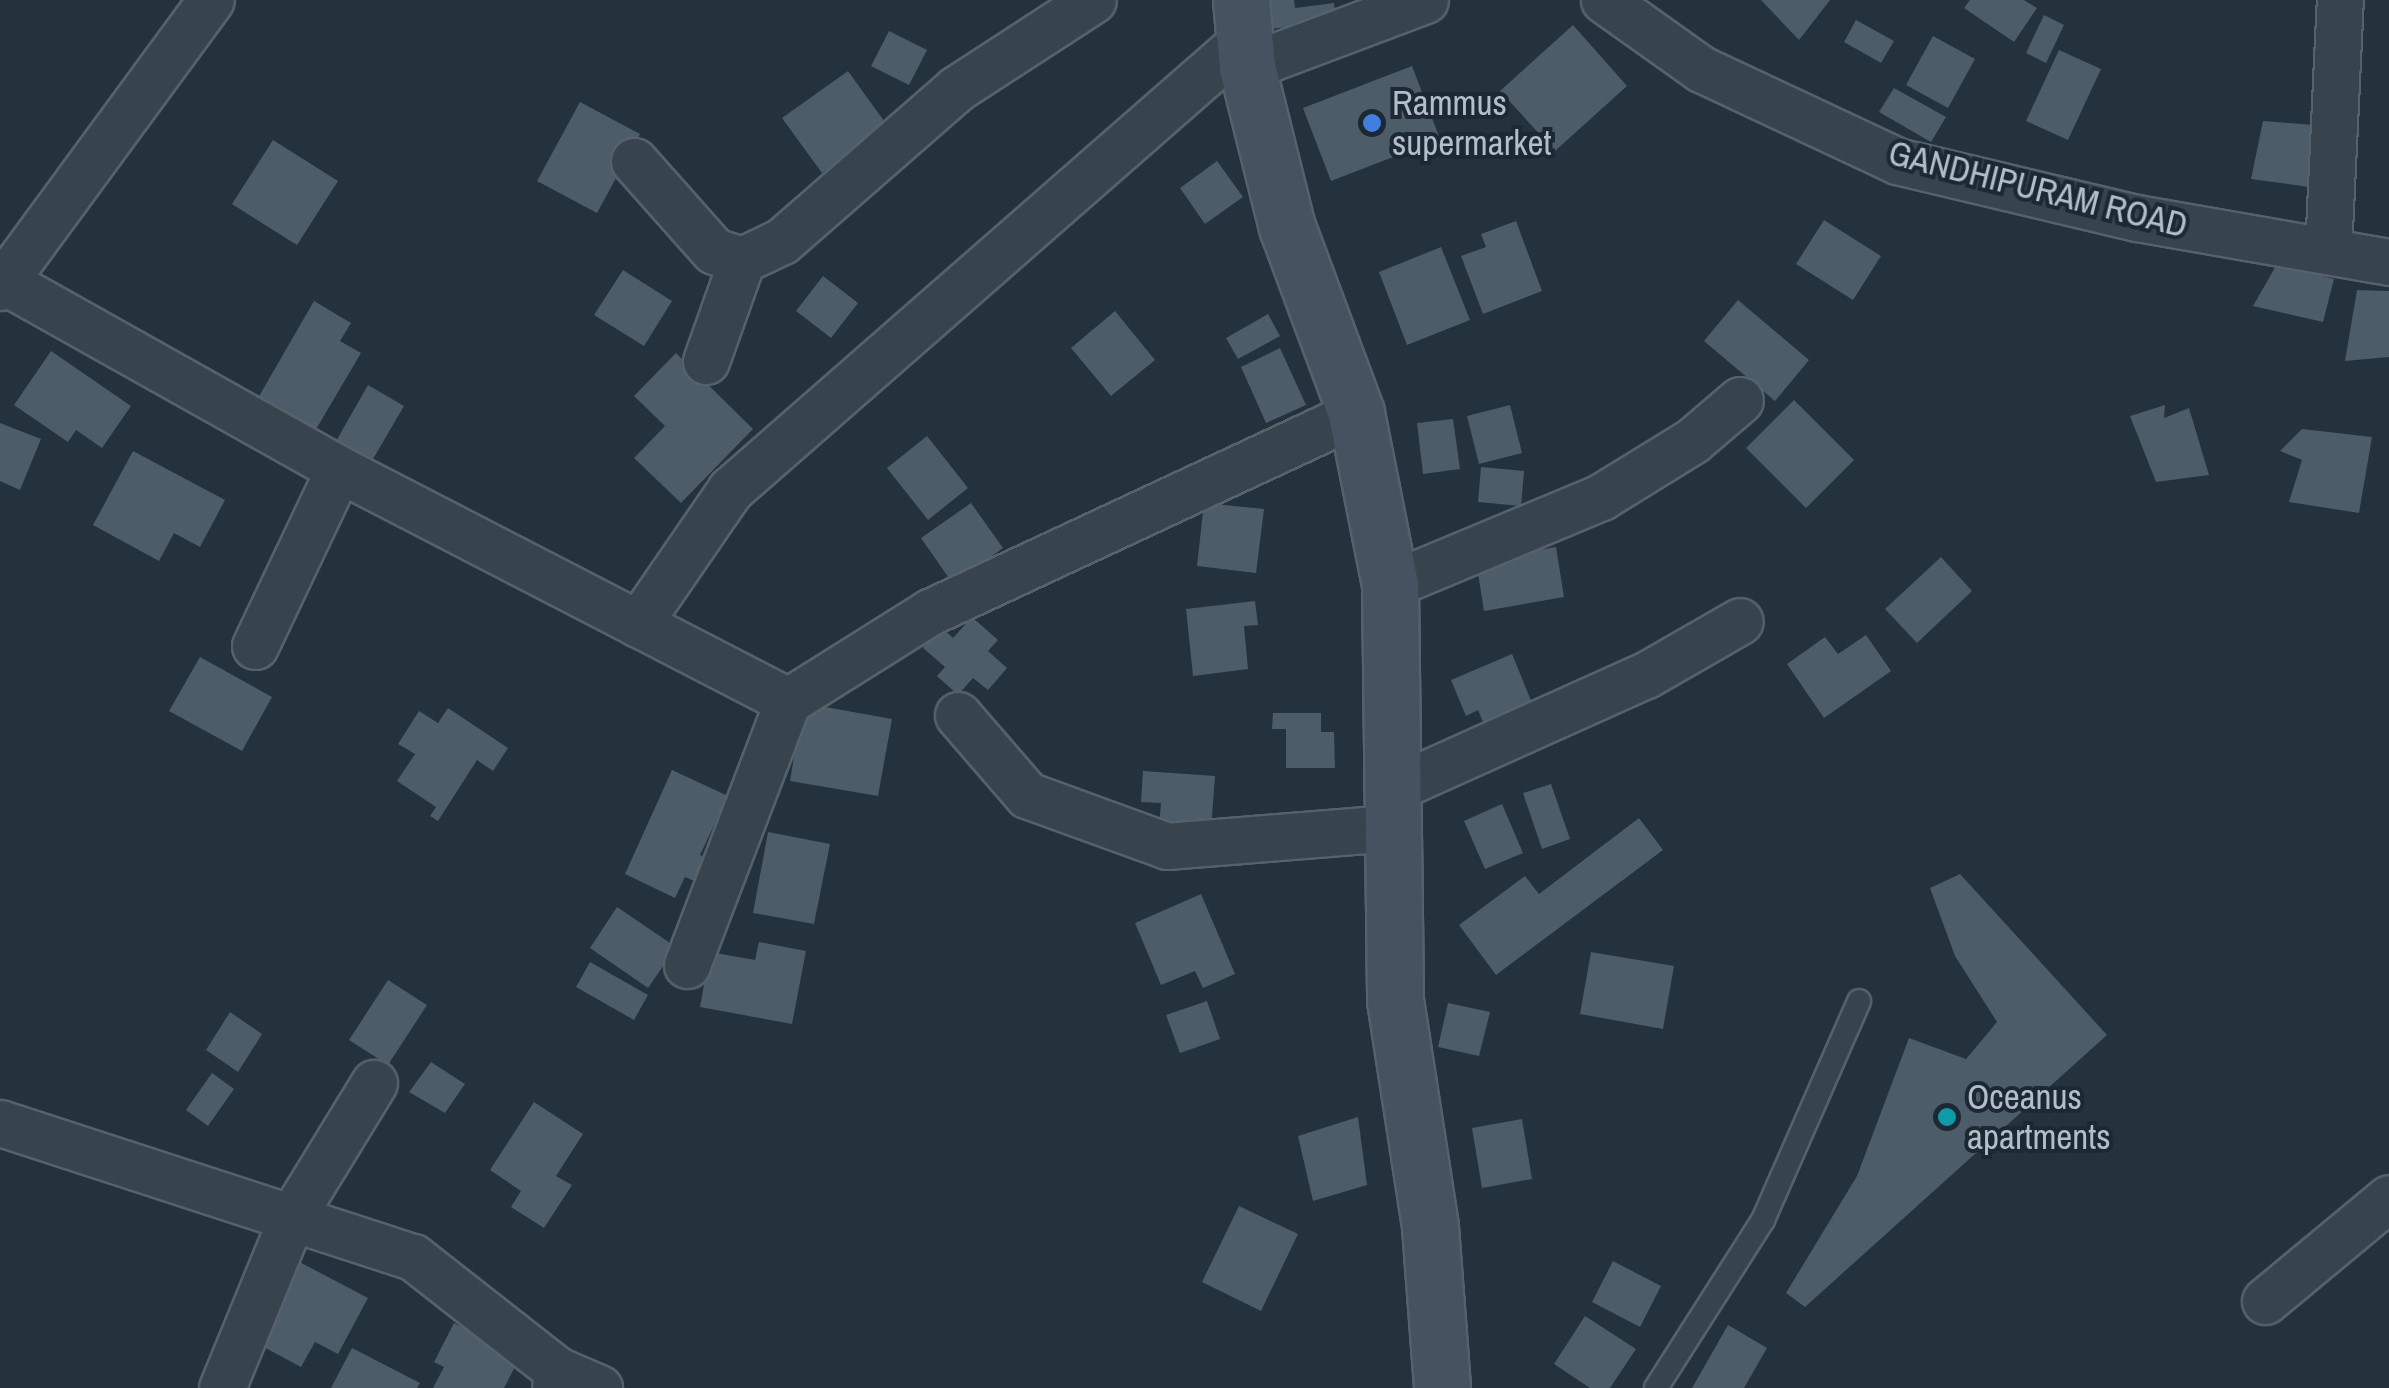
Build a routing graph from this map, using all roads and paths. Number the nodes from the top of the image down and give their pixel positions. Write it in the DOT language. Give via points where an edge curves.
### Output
graph roads {
  1 [pos="211,0"];
  2 [pos="1093,0"];
  3 [pos="1426,0"];
  4 [pos="1604,0"];
  5 [pos="2340,0"];
  6 [pos="1244,35"];
  7 [pos="634,160"];
  8 [pos="2328,252"];
  9 [pos="742,260"];
  10 [pos="2389,262"];
  11 [pos="2,284"];
  12 [pos="706,361"];
  13 [pos="1740,400"];
  14 [pos="1356,413"];
  15 [pos="339,470"];
  16 [pos="1390,585"];
  17 [pos="1740,622"];
  18 [pos="638,624"];
  19 [pos="255,646"];
  20 [pos="788,701"];
  21 [pos="958,715"];
  22 [pos="1392,808"];
  23 [pos="688,965"];
  24 [pos="1859,1001"];
  25 [pos="374,1083"];
  26 [pos="0,1123"];
  27 [pos="2389,1198"];
  28 [pos="293,1215"];
  29 [pos="2265,1302"];
  30 [pos="556,1379"];
  31 [pos="222,1388"];
  32 [pos="599,1388"];
  33 [pos="1442,1388"];
  34 [pos="1656,1388"];
  1 -- 11 [label="street"];
  2 -- 9 [label="street" via="956,89 782,241"];
  3 -- 6 [label="street"];
  4 -- 8 [label="street, GANDHIPURAM ROAD" via="1701,70 1897,161 2137,218"];
  5 -- 8 [label="street"];
  6 -- 14 [label="main road" via="1287,227"];
  6 -- 18 [label="street" via="730,490"];
  7 -- 9 [label="street" via="714,251"];
  8 -- 10 [label="street, GANDHIPURAM ROAD"];
  9 -- 12 [label="street"];
  11 -- 15 [label="street"];
  13 -- 16 [label="street" via="1692,441 1601,497"];
  14 -- 16 [label="main road"];
  14 -- 20 [label="street" via="930,612"];
  15 -- 18 [label="street"];
  15 -- 19 [label="street"];
  16 -- 22 [label="main road" via="1396,636"];
  17 -- 22 [label="street"];
  18 -- 20 [label="street"];
  20 -- 23 [label="street"];
  21 -- 22 [label="street" via="1027,795 1167,846"];
  22 -- 33 [label="main road" via="1395,1000 1430,1227"];
  24 -- 34 [label="lane" via="1764,1220"];
  25 -- 28 [label="street"];
  26 -- 28 [label="street"];
  27 -- 29 [label="street"];
  28 -- 30 [label="street" via="412,1257"];
  28 -- 31 [label="street"];
  30 -- 32 [label="street"];
}
